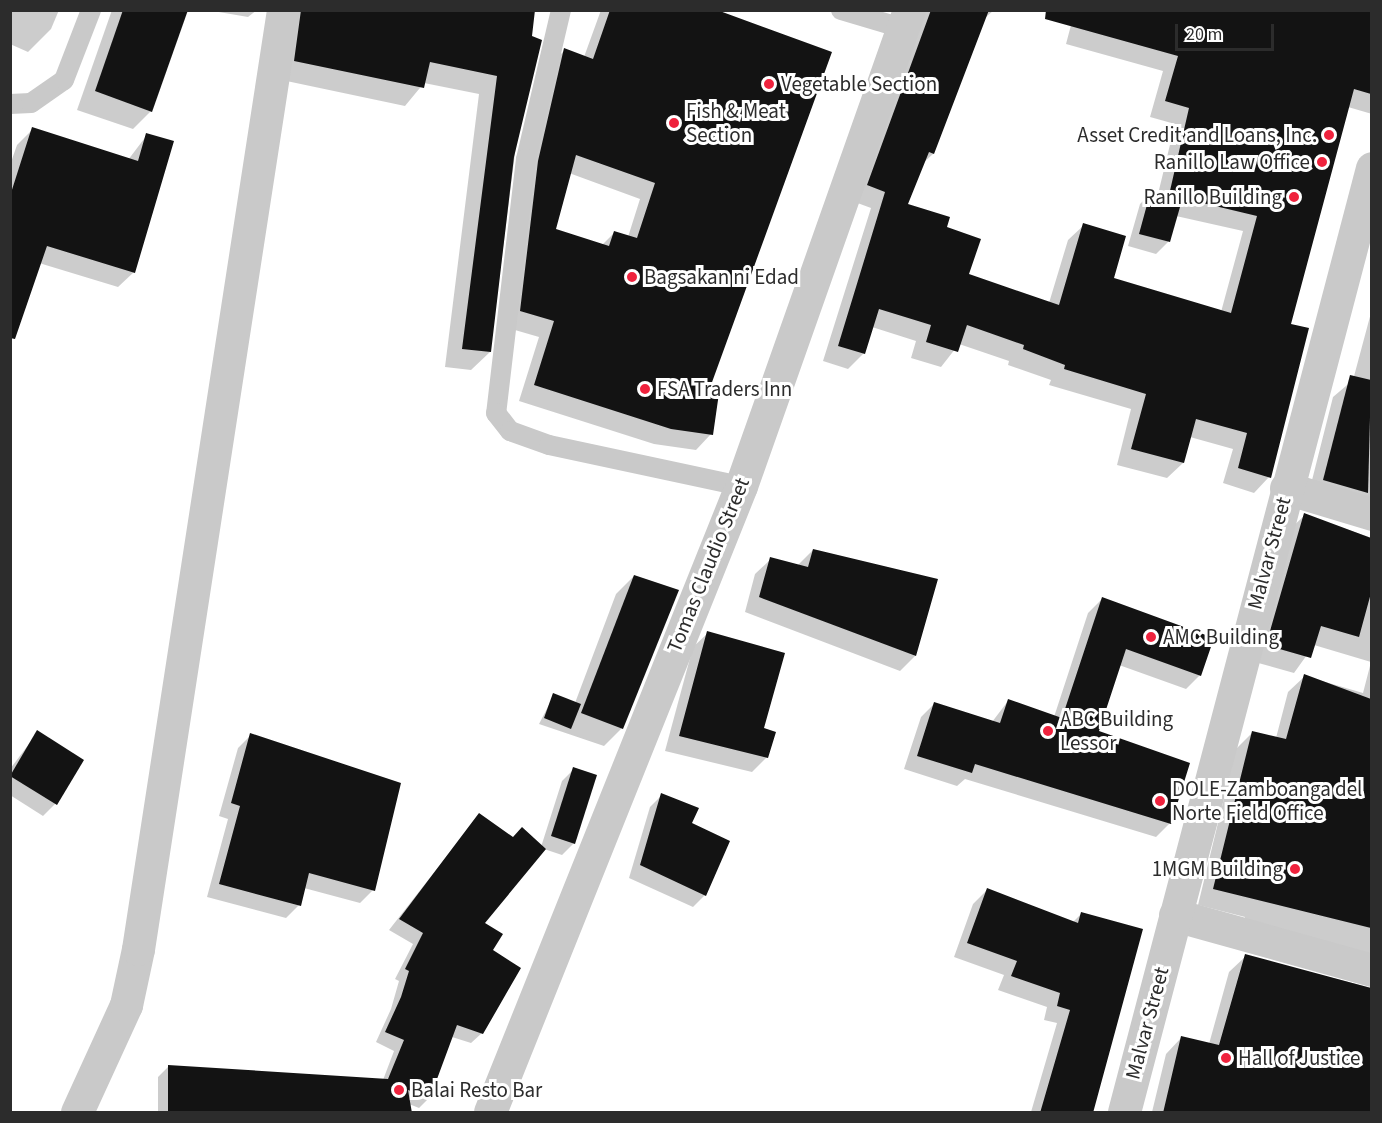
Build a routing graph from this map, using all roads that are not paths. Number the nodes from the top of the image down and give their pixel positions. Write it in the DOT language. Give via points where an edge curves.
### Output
graph roads {
  1 [pos="91,10"];
  2 [pos="283,10"];
  3 [pos="561,10"];
  4 [pos="841,10"];
  5 [pos="905,20"];
  6 [pos="10,104"];
  7 [pos="1371,168"];
  8 [pos="741,486"];
  9 [pos="1286,488"];
  10 [pos="1371,514"];
  11 [pos="1175,915"];
  12 [pos="1371,970"];
  13 [pos="501,1109"];
  14 [pos="77,1113"];
  15 [pos="1124,1113"];
  1 -- 6 [label="lane" via="64,80 31,103"];
  2 -- 14 [label="street" via="138,949 126,1005"];
  3 -- 8 [label="lane" via="526,159 496,413 510,431 540,443"];
  4 -- 5 [label="lane"];
  5 -- 8 [label="street, Tomas Claudio Street"];
  7 -- 9 [label="street, Malvar Street"];
  8 -- 13 [label="street, Tomas Claudio Street"];
  9 -- 10 [label="street"];
  9 -- 11 [label="street, Malvar Street"];
  11 -- 12 [label="street"];
  11 -- 15 [label="street, Malvar Street"];
}
